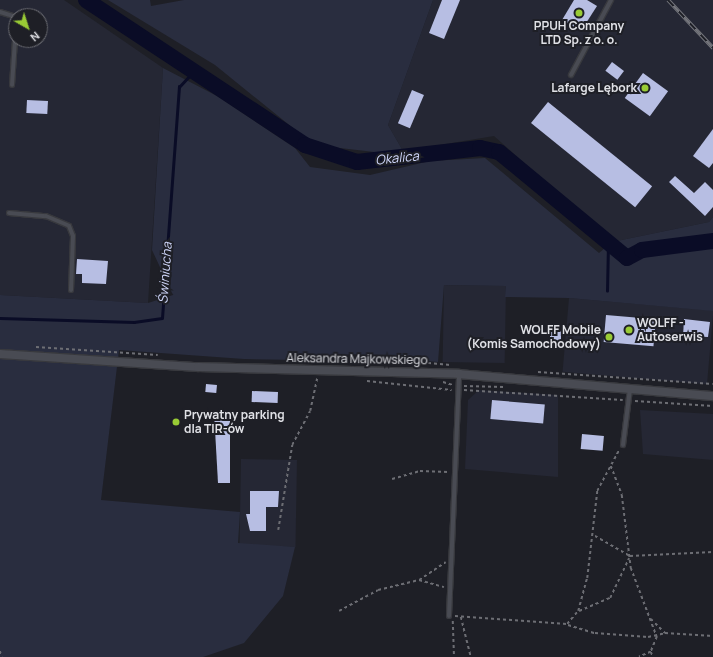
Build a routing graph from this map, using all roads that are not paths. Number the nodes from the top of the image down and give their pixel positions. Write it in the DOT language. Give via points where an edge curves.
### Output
graph roads {
  1 [pos="611,0"];
  2 [pos="0,12"];
  3 [pos="571,75"];
  4 [pos="12,85"];
  5 [pos="9,213"];
  6 [pos="71,290"];
  7 [pos="0,354"];
  8 [pos="459,374"];
  9 [pos="630,389"];
  10 [pos="713,396"];
  11 [pos="623,445"];
  12 [pos="451,616"];
  1 -- 3 [label="lane"];
  2 -- 4 [label="lane" via="13,16 16,25"];
  5 -- 6 [label="lane" via="46,216 69,226 73,236"];
  7 -- 8 [label="street, Aleksandra Majkowskiego" via="318,370"];
  8 -- 9 [label="street, Aleksandra Majkowskiego"];
  8 -- 12 [label="lane"];
  9 -- 10 [label="street, Aleksandra Majkowskiego"];
  9 -- 11 [label="lane"];
}
